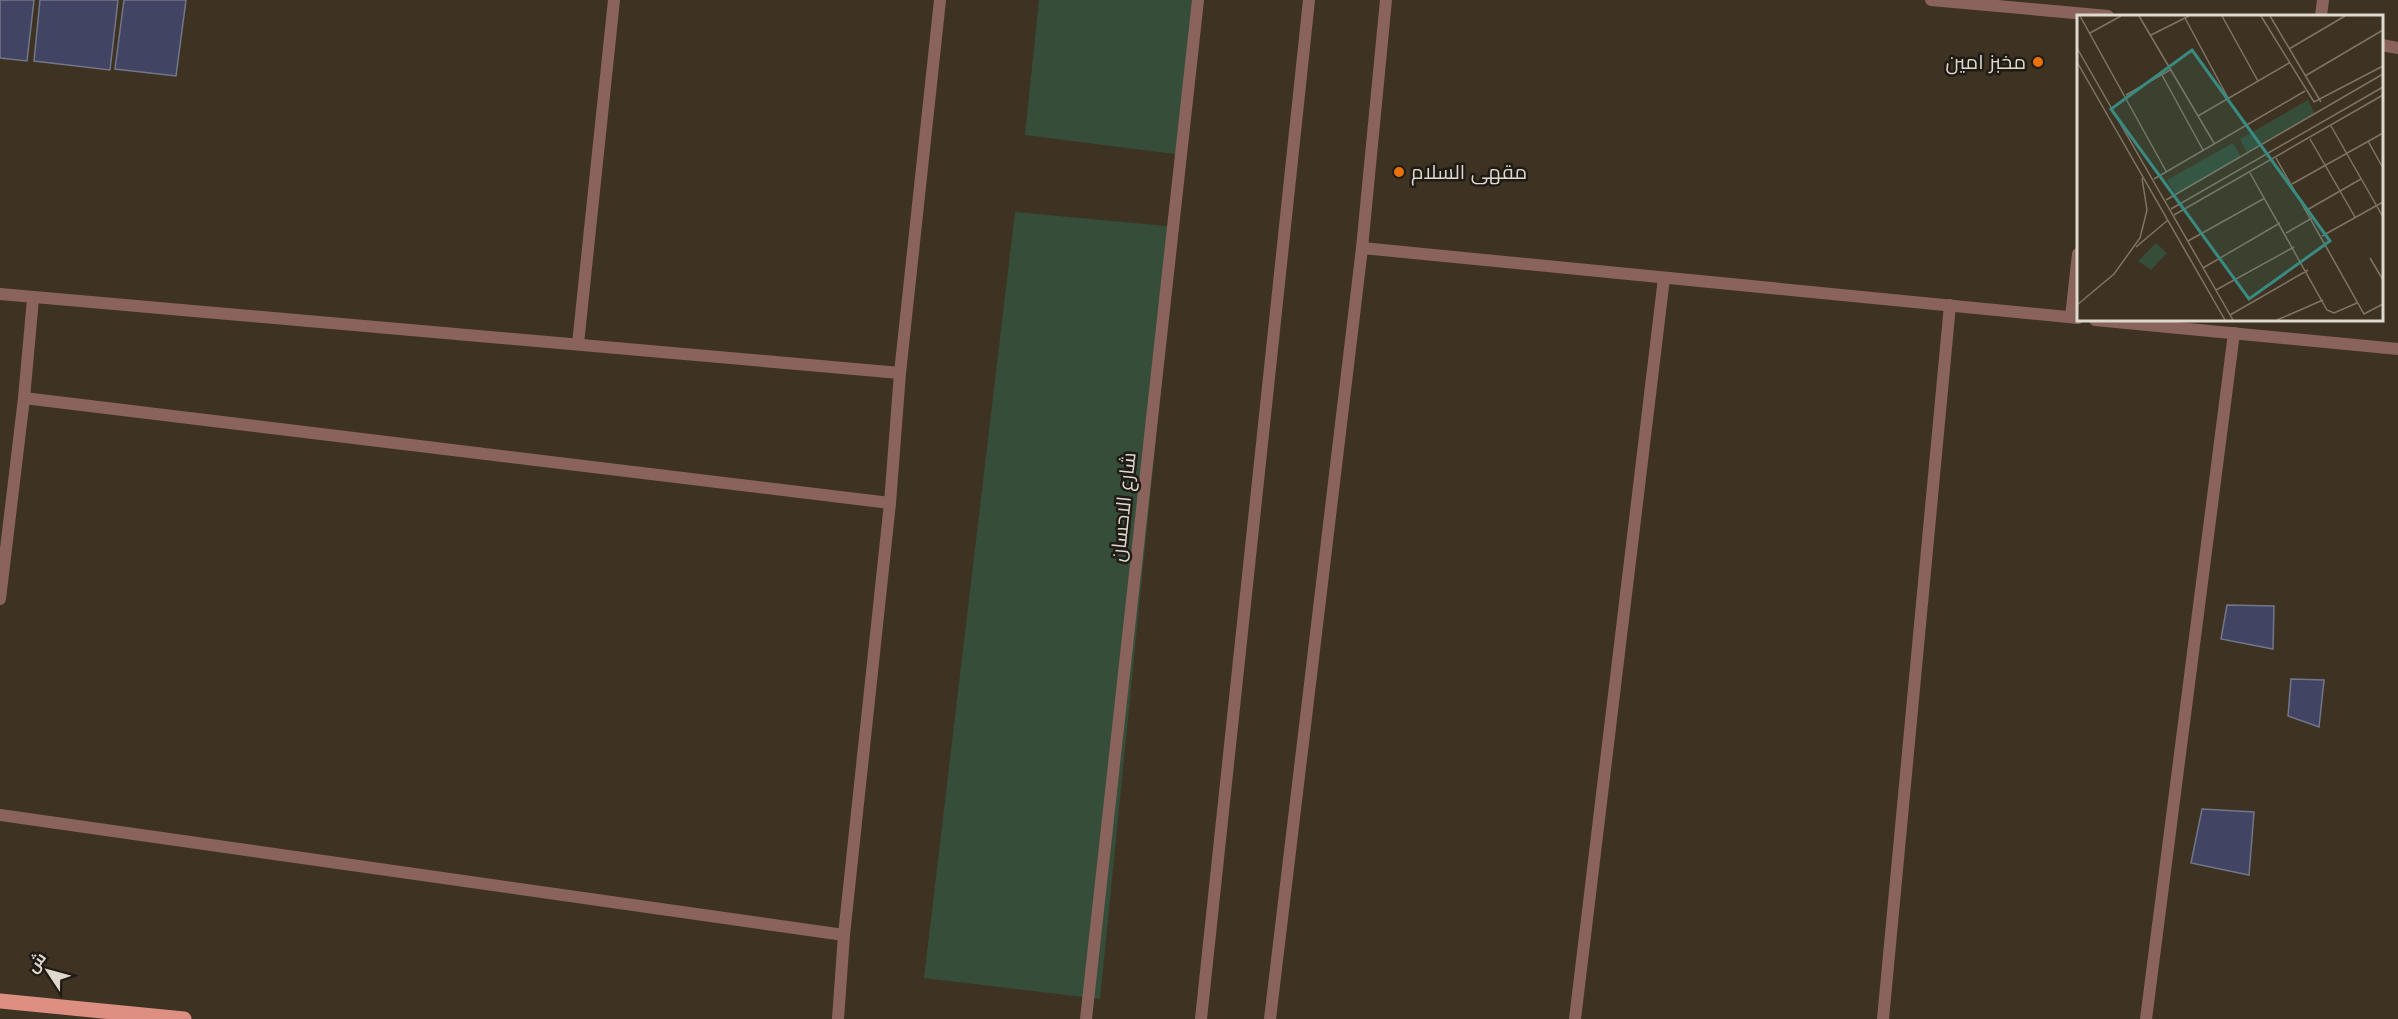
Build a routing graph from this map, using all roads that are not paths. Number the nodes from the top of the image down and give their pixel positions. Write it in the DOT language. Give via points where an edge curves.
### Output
graph roads {
  1 [pos="614,0"];
  2 [pos="940,0"];
  3 [pos="1198,0"];
  4 [pos="1309,0"];
  5 [pos="1386,0"];
  6 [pos="1932,0"];
  7 [pos="2323,0"];
  8 [pos="2012,4"];
  9 [pos="2098,15"];
  10 [pos="2321,15"];
  11 [pos="2383,45"];
  12 [pos="2398,48"];
  13 [pos="1362,248"];
  14 [pos="1664,278"];
  15 [pos="2077,286"];
  16 [pos="0,294"];
  17 [pos="33,298"];
  18 [pos="1950,305"];
  19 [pos="2075,318"];
  20 [pos="2106,321"];
  21 [pos="2234,333"];
  22 [pos="578,344"];
  23 [pos="2398,349"];
  24 [pos="900,373"];
  25 [pos="24,398"];
  26 [pos="890,502"];
  27 [pos="0,599"];
  28 [pos="0,815"];
  29 [pos="844,935"];
  30 [pos="0,1001"];
  31 [pos="184,1019"];
  32 [pos="838,1019"];
  33 [pos="1086,1019"];
  34 [pos="1201,1019"];
  35 [pos="1270,1019"];
  36 [pos="1575,1019"];
  37 [pos="1882,1019"];
  38 [pos="2146,1019"];
  1 -- 22 [label="street"];
  2 -- 24 [label="street"];
  3 -- 33 [label="street, شارع الاحسان"];
  4 -- 34 [label="street"];
  5 -- 13 [label="street"];
  6 -- 8 [label="street"];
  7 -- 10 [label="street"];
  8 -- 9 [label="street"];
  11 -- 12 [label="street"];
  13 -- 14 [label="street"];
  13 -- 35 [label="street"];
  14 -- 18 [label="street"];
  14 -- 36 [label="street"];
  15 -- 19 [label="street"];
  16 -- 17 [label="street"];
  17 -- 22 [label="street"];
  17 -- 25 [label="street"];
  18 -- 19 [label="street"];
  18 -- 37 [label="street"];
  20 -- 21 [label="street"];
  21 -- 23 [label="street"];
  21 -- 38 [label="street"];
  22 -- 24 [label="street"];
  24 -- 26 [label="street"];
  25 -- 26 [label="street"];
  25 -- 27 [label="street"];
  26 -- 29 [label="street"];
  28 -- 29 [label="street"];
  29 -- 32 [label="street"];
  30 -- 31 [label="main road"];
}
